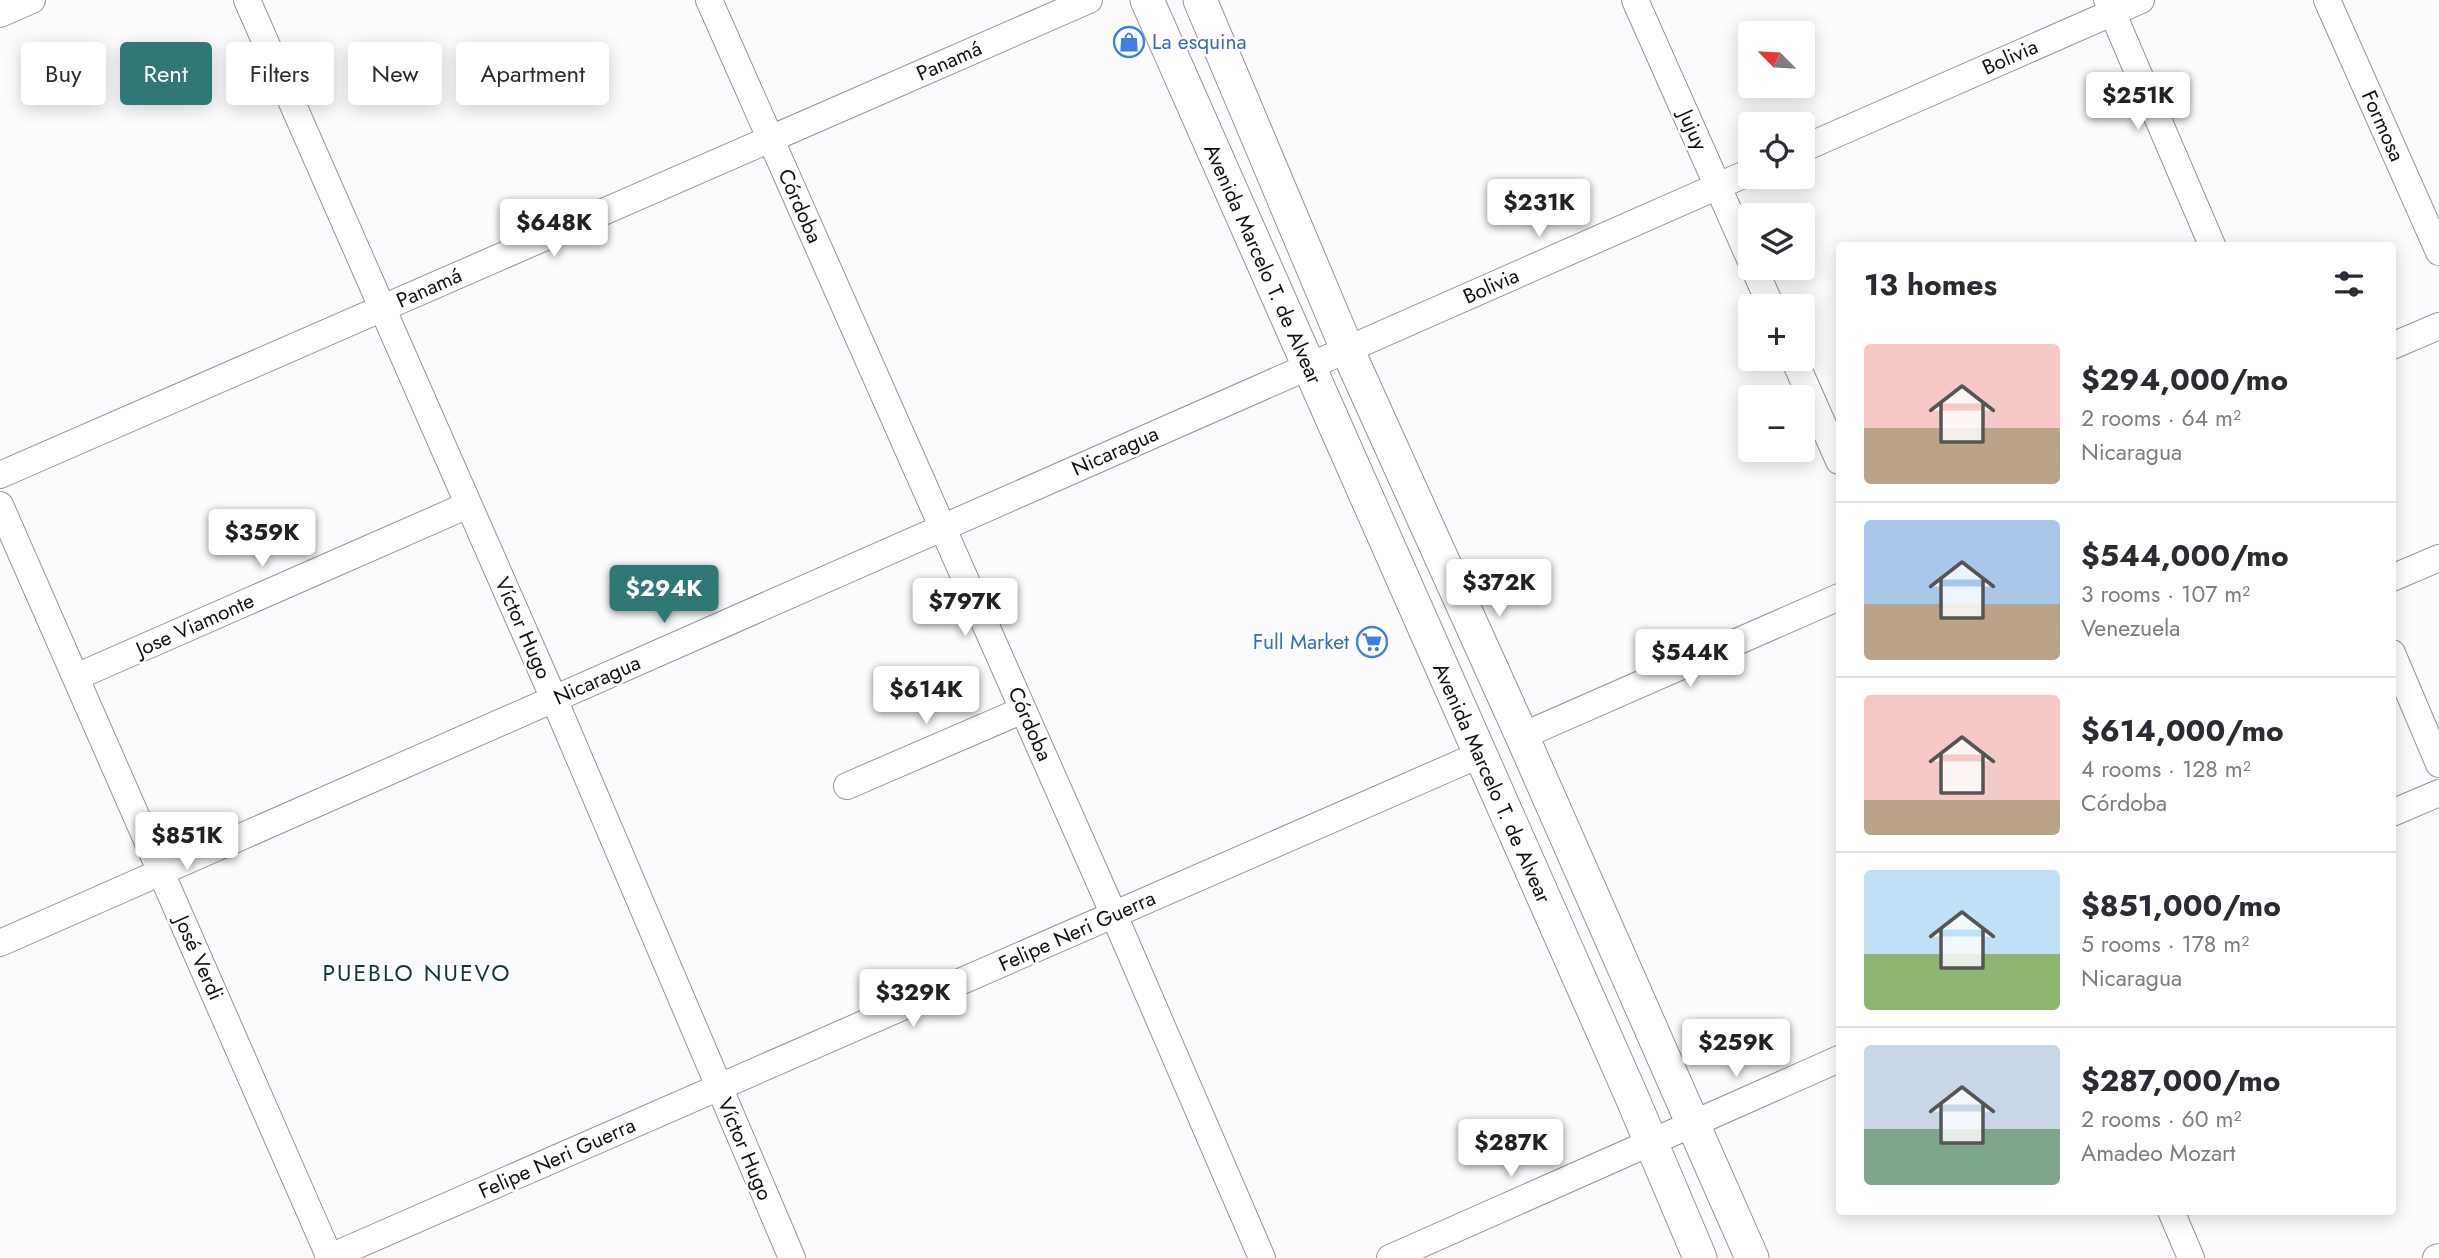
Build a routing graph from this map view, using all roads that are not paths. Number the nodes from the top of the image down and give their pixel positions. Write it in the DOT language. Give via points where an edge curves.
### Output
graph roads {
  1 [pos="32,0"];
  2 [pos="247,0"];
  3 [pos="709,0"];
  4 [pos="1089,0"];
  5 [pos="1147,0"];
  6 [pos="1200,0"];
  7 [pos="1635,0"];
  8 [pos="2141,0"];
  9 [pos="2327,0"];
  10 [pos="2110,6"];
  11 [pos="0,14"];
  12 [pos="770,139"];
  13 [pos="1815,143"];
  14 [pos="1738,177"];
  15 [pos="1718,186"];
  16 [pos="1738,232"];
  17 [pos="2209,242"];
  18 [pos="2439,253"];
  19 [pos="382,308"];
  20 [pos="2439,326"];
  21 [pos="2396,344"];
  22 [pos="1347,349"];
  23 [pos="1309,366"];
  24 [pos="1799,371"];
  25 [pos="1836,454"];
  26 [pos="0,475"];
  27 [pos="0,505"];
  28 [pos="468,505"];
  29 [pos="943,528"];
  30 [pos="2439,558"];
  31 [pos="2396,576"];
  32 [pos="1836,598"];
  33 [pos="2396,662"];
  34 [pos="76,677"];
  35 [pos="554,699"];
  36 [pos="1023,710"];
  37 [pos="1522,736"];
  38 [pos="1479,755"];
  39 [pos="2439,764"];
  40 [pos="847,786"];
  41 [pos="2439,793"];
  42 [pos="2396,811"];
  43 [pos="161,872"];
  44 [pos="1114,915"];
  45 [pos="0,943"];
  46 [pos="1836,1060"];
  47 [pos="719,1087"];
  48 [pos="1694,1124"];
  49 [pos="1652,1143"];
  50 [pos="2173,1215"];
  51 [pos="329,1258"];
  52 [pos="792,1258"];
  53 [pos="1262,1258"];
  54 [pos="1390,1258"];
  55 [pos="1700,1258"];
  56 [pos="1752,1258"];
  57 [pos="2192,1258"];
  1 -- 11 [label="street"];
  2 -- 19 [label="street, Víctor Hugo"];
  3 -- 12 [label="street, Córdoba"];
  4 -- 12 [label="street, Panamá"];
  5 -- 23 [label="main road, Avenida Marcelo T. de Alvear"];
  6 -- 22 [label="main road, Avenida Marcelo T. de Alvear"];
  7 -- 15 [label="street, Jujuy"];
  8 -- 10 [label="street, Bolivia"];
  9 -- 18 [label="street, Formosa"];
  10 -- 13 [label="street, Bolivia"];
  10 -- 17 [label="street"];
  12 -- 19 [label="street, Panamá"];
  12 -- 29 [label="street, Córdoba"];
  14 -- 15 [label="street, Bolivia"];
  15 -- 16 [label="street, Jujuy"];
  15 -- 22 [label="street, Bolivia"];
  19 -- 26 [label="street, Panamá"];
  19 -- 28 [label="street, Víctor Hugo"];
  20 -- 21 [label="street"];
  22 -- 23 [label="street, Nicaragua"];
  22 -- 37 [label="main road, Avenida Marcelo T. de Alvear"];
  23 -- 29 [label="street, Nicaragua"];
  23 -- 38 [label="main road, Avenida Marcelo T. de Alvear"];
  24 -- 25 [label="street"];
  27 -- 34 [label="street, José Verdi"];
  28 -- 34 [label="street, Jose Viamonte"];
  28 -- 35 [label="street, Víctor Hugo"];
  29 -- 35 [label="street, Nicaragua"];
  29 -- 36 [label="street, Córdoba"];
  30 -- 31 [label="street"];
  32 -- 37 [label="street"];
  33 -- 39 [label="street"];
  34 -- 43 [label="street, José Verdi"];
  35 -- 43 [label="street, Nicaragua"];
  35 -- 47 [label="street, Víctor Hugo"];
  36 -- 40 [label="street"];
  36 -- 44 [label="street, Córdoba"];
  37 -- 48 [label="main road, Avenida Marcelo T. de Alvear"];
  38 -- 44 [label="street, Felipe Neri Guerra"];
  38 -- 49 [label="main road, Avenida Marcelo T. de Alvear"];
  41 -- 42 [label="street"];
  43 -- 45 [label="street, Nicaragua"];
  43 -- 51 [label="street, José Verdi"];
  44 -- 47 [label="street, Felipe Neri Guerra"];
  44 -- 53 [label="street, Córdoba"];
  46 -- 48 [label="street"];
  47 -- 51 [label="street, Felipe Neri Guerra"];
  47 -- 52 [label="street, Víctor Hugo"];
  48 -- 49 [label="street"];
  48 -- 56 [label="main road, Avenida Marcelo T. de Alvear"];
  49 -- 54 [label="street"];
  49 -- 55 [label="main road, Avenida Marcelo T. de Alvear"];
  50 -- 57 [label="street"];
}
